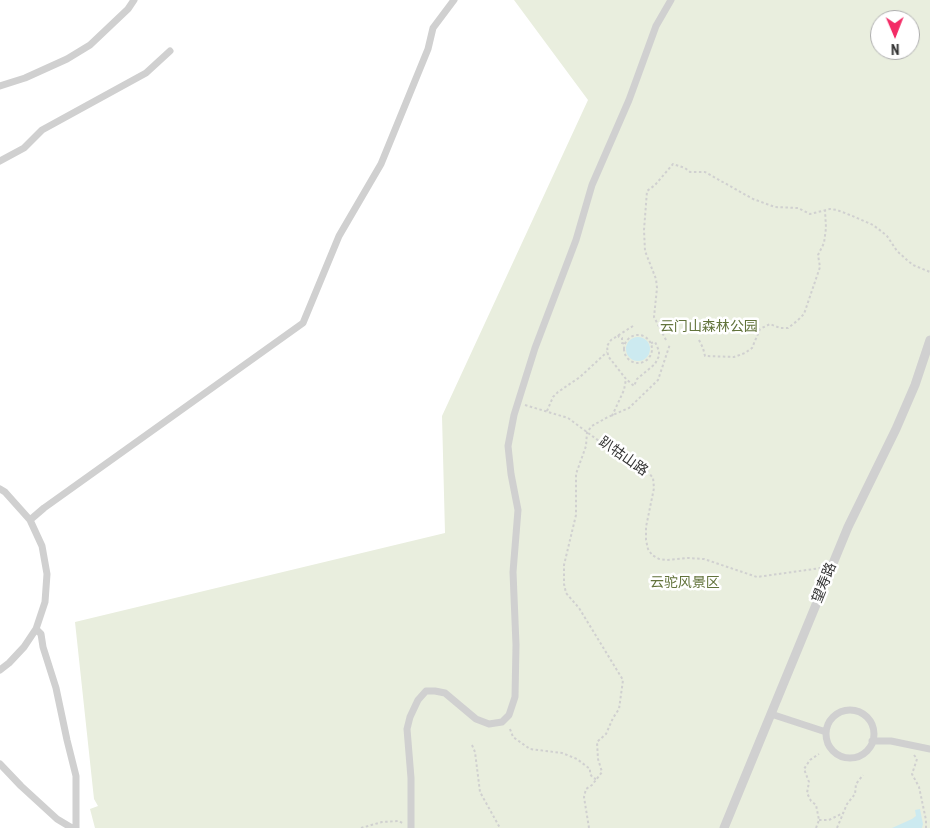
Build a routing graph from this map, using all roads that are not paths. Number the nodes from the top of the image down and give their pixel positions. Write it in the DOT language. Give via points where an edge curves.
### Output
graph roads {
  1 [pos="134,0"];
  2 [pos="454,0"];
  3 [pos="670,0"];
  4 [pos="170,51"];
  5 [pos="0,86"];
  6 [pos="0,161"];
  7 [pos="930,340"];
  8 [pos="0,489"];
  9 [pos="30,520"];
  10 [pos="36,629"];
  11 [pos="0,670"];
  12 [pos="771,714"];
  13 [pos="826,732"];
  14 [pos="872,741"];
  15 [pos="930,749"];
  16 [pos="0,764"];
  17 [pos="72,828"];
  18 [pos="76,828"];
  19 [pos="411,828"];
  20 [pos="724,828"];
  1 -- 5 [label="street" via="90,45 67,59"];
  2 -- 9 [label="street" via="433,28 428,49 381,164 340,236 303,323"];
  3 -- 19 [label="street" via="656,26 629,100 592,185 576,240 535,348 508,446 518,510 512,572 516,626 515,697 510,715 502,722 489,724 476,719 445,693 435,690 426,691 418,700 407,729"];
  4 -- 6 [label="street" via="146,73 42,130 24,148"];
  7 -- 12 [label="street, 望寿路" via="915,385 848,527"];
  8 -- 9 [label="street"];
  9 -- 10 [label="street" via="42,546 47,574 45,602"];
  10 -- 11 [label="street" via="24,648"];
  10 -- 18 [label="street" via="41,634 56,688 76,776"];
  12 -- 13 [label="street"];
  12 -- 20 [label="street, 望寿路"];
  13 -- 14 [label="street" via="826,739 834,751 846,757 860,755"];
  13 -- 14 [label="street" via="832,718 853,710 871,723"];
  14 -- 15 [label="street" via="891,741"];
  16 -- 17 [label="street" via="57,819"];
}
